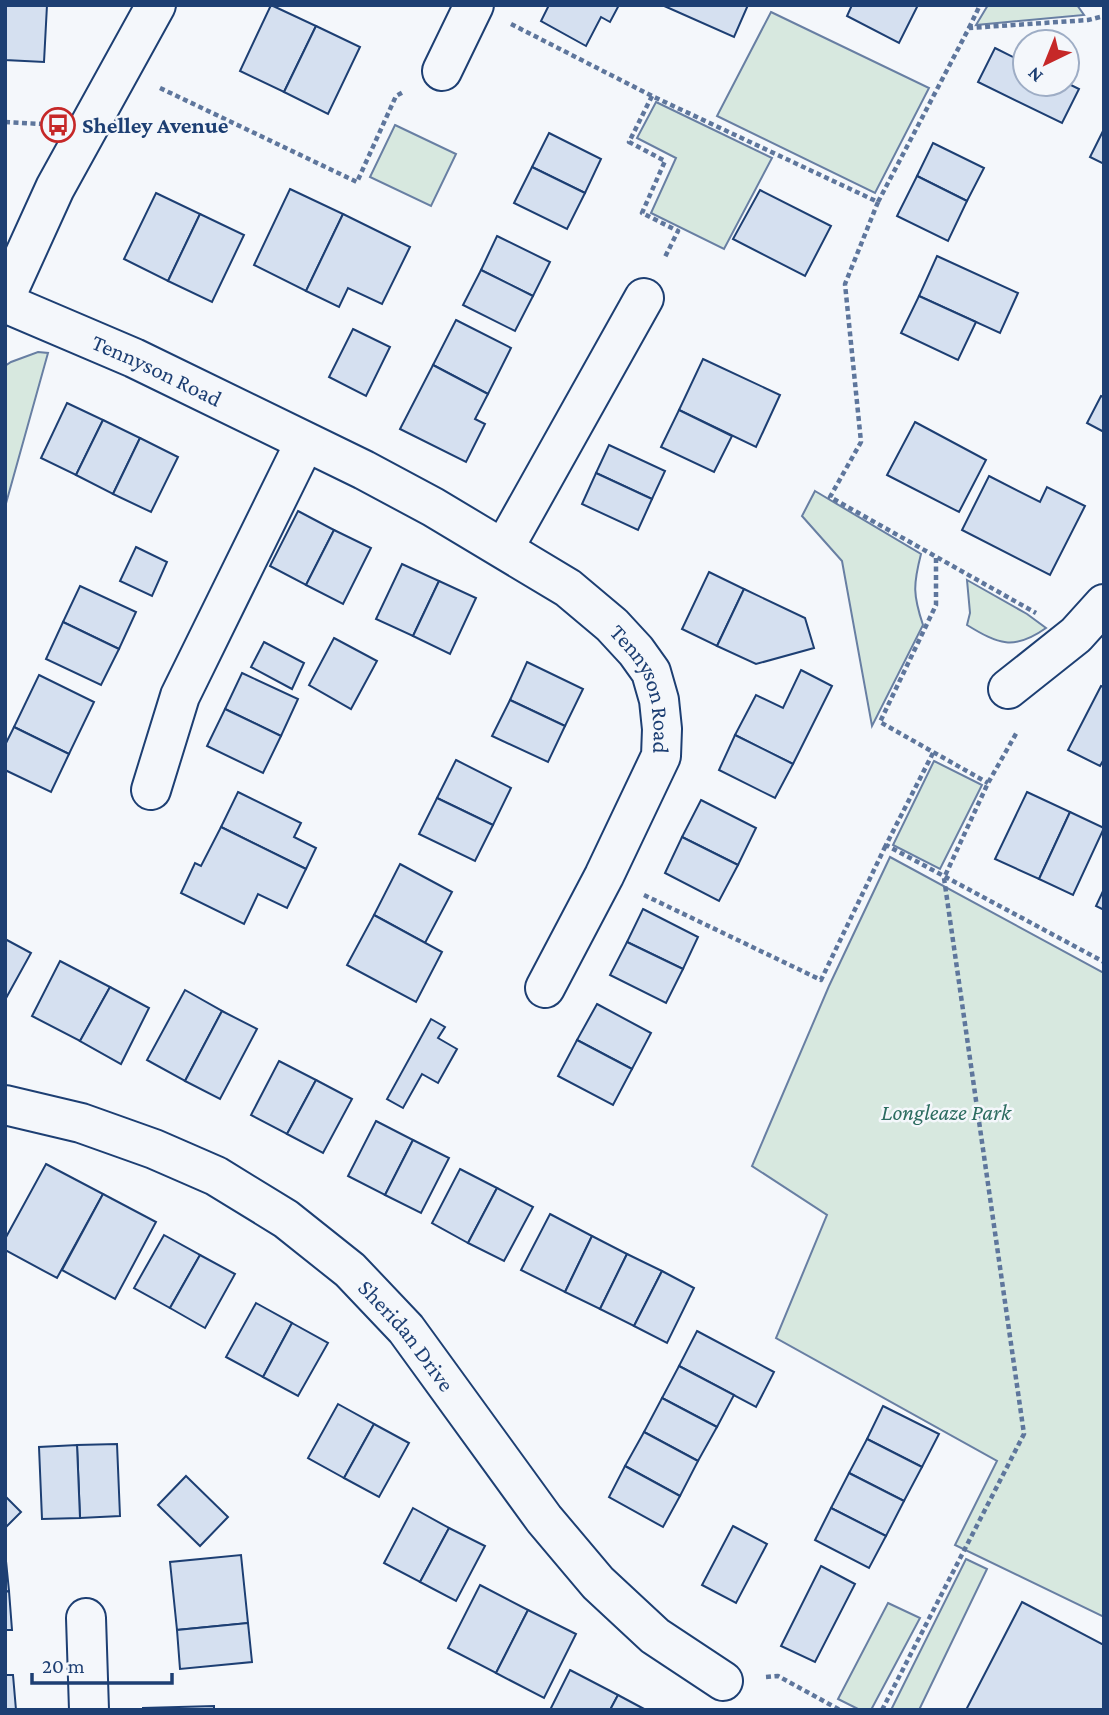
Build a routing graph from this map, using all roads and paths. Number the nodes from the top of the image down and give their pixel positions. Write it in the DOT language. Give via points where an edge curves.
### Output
graph roads {
  1 [pos="156,5"];
  2 [pos="474,5"];
  3 [pos="980,5"];
  4 [pos="1104,16"];
  5 [pos="969,28"];
  6 [pos="121,69"];
  7 [pos="442,71"];
  8 [pos="396,96"];
  9 [pos="652,96"];
  10 [pos="878,202"];
  11 [pos="644,298"];
  12 [pos="5,301"];
  13 [pos="305,442"];
  14 [pos="504,548"];
  15 [pos="936,558"];
  16 [pos="1104,604"];
  17 [pos="1076,635"];
  18 [pos="1009,689"];
  19 [pos="933,753"];
  20 [pos="151,790"];
  21 [pos="886,845"];
  22 [pos="604,876"];
  23 [pos="944,878"];
  24 [pos="1104,962"];
  25 [pos="545,988"];
  26 [pos="5,1105"];
  27 [pos="86,1618"];
  28 [pos="723,1681"];
  29 [pos="89,1710"];
  30 [pos="840,1710"];
  31 [pos="882,1710"];
  1 -- 6 [label="street"];
  2 -- 7 [label="street"];
  2 -- 9 [label="path"];
  3 -- 5 [label="path"];
  4 -- 5 [label="path"];
  5 -- 10 [label="path"];
  6 -- 8 [label="path" via="357,182"];
  6 -- 12 [label="street" via="55,188"];
  9 -- 10 [label="path"];
  9 -- 11 [label="path" via="629,142 665,161 642,213 678,231"];
  10 -- 15 [label="path" via="845,284 860,442 830,497"];
  11 -- 14 [label="street"];
  12 -- 13 [label="street, Tennyson Road"];
  13 -- 14 [label="street, Tennyson Road"];
  13 -- 20 [label="street" via="180,696"];
  14 -- 22 [label="street, Tennyson Road" via="568,588 612,625 650,672 659,700 661,756"];
  15 -- 17 [label="path"];
  15 -- 19 [label="path" via="936,606 880,723"];
  16 -- 17 [label="street"];
  17 -- 18 [label="street"];
  19 -- 21 [label="path"];
  19 -- 23 [label="path" via="988,783"];
  21 -- 22 [label="path" via="821,980"];
  21 -- 23 [label="path"];
  22 -- 25 [label="street, Tennyson Road"];
  23 -- 24 [label="path"];
  23 -- 31 [label="path" via="1024,1434"];
  26 -- 28 [label="street, Sheridan Drive" via="81,1123 216,1176 286,1219 350,1270 405,1329 544,1519 598,1583 655,1636"];
  27 -- 29 [label="street"];
  28 -- 30 [label="path" via="778,1676"];
}
